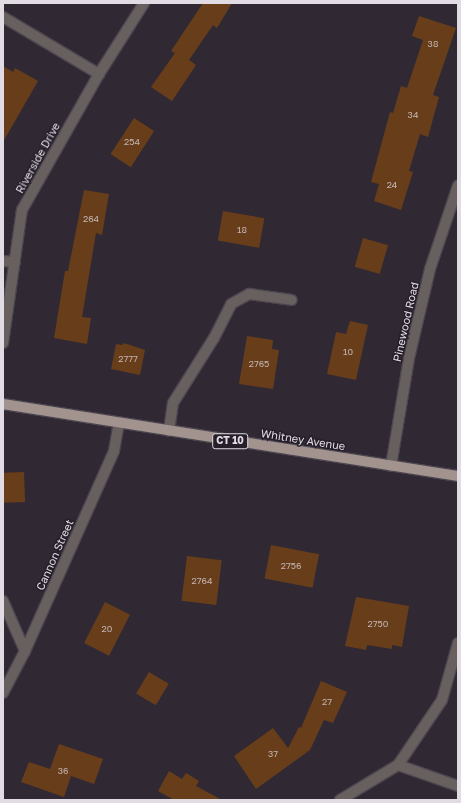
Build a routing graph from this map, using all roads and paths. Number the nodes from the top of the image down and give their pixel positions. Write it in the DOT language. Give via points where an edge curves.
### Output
graph roads {
  1 [pos="144,3"];
  2 [pos="3,17"];
  3 [pos="99,74"];
  4 [pos="458,186"];
  5 [pos="3,261"];
  6 [pos="15,262"];
  7 [pos="292,300"];
  8 [pos="3,343"];
  9 [pos="3,404"];
  10 [pos="119,423"];
  11 [pos="169,431"];
  12 [pos="391,466"];
  13 [pos="458,476"];
  14 [pos="3,601"];
  15 [pos="458,643"];
  16 [pos="25,651"];
  17 [pos="3,693"];
  18 [pos="398,765"];
  19 [pos="458,786"];
  20 [pos="340,800"];
  1 -- 3 [label="street, Riverside Drive"];
  2 -- 3 [label="street"];
  3 -- 6 [label="street, Riverside Drive" via="22,210"];
  4 -- 12 [label="street, Pinewood Road" via="430,269 409,358"];
  5 -- 6 [label="street"];
  6 -- 8 [label="street, Riverside Drive"];
  7 -- 11 [label="street" via="249,294 231,304 214,338 173,402"];
  9 -- 10 [label="main road, Whitney Avenue / CT 10"];
  10 -- 11 [label="main road, Whitney Avenue / CT 10"];
  10 -- 16 [label="street, Cannon Street" via="114,450"];
  11 -- 12 [label="main road, Whitney Avenue / CT 10"];
  12 -- 13 [label="main road, Whitney Avenue / CT 10"];
  14 -- 16 [label="street"];
  15 -- 18 [label="street" via="442,700"];
  16 -- 17 [label="street, Cannon Street"];
  18 -- 19 [label="street"];
  18 -- 20 [label="street"];
}
